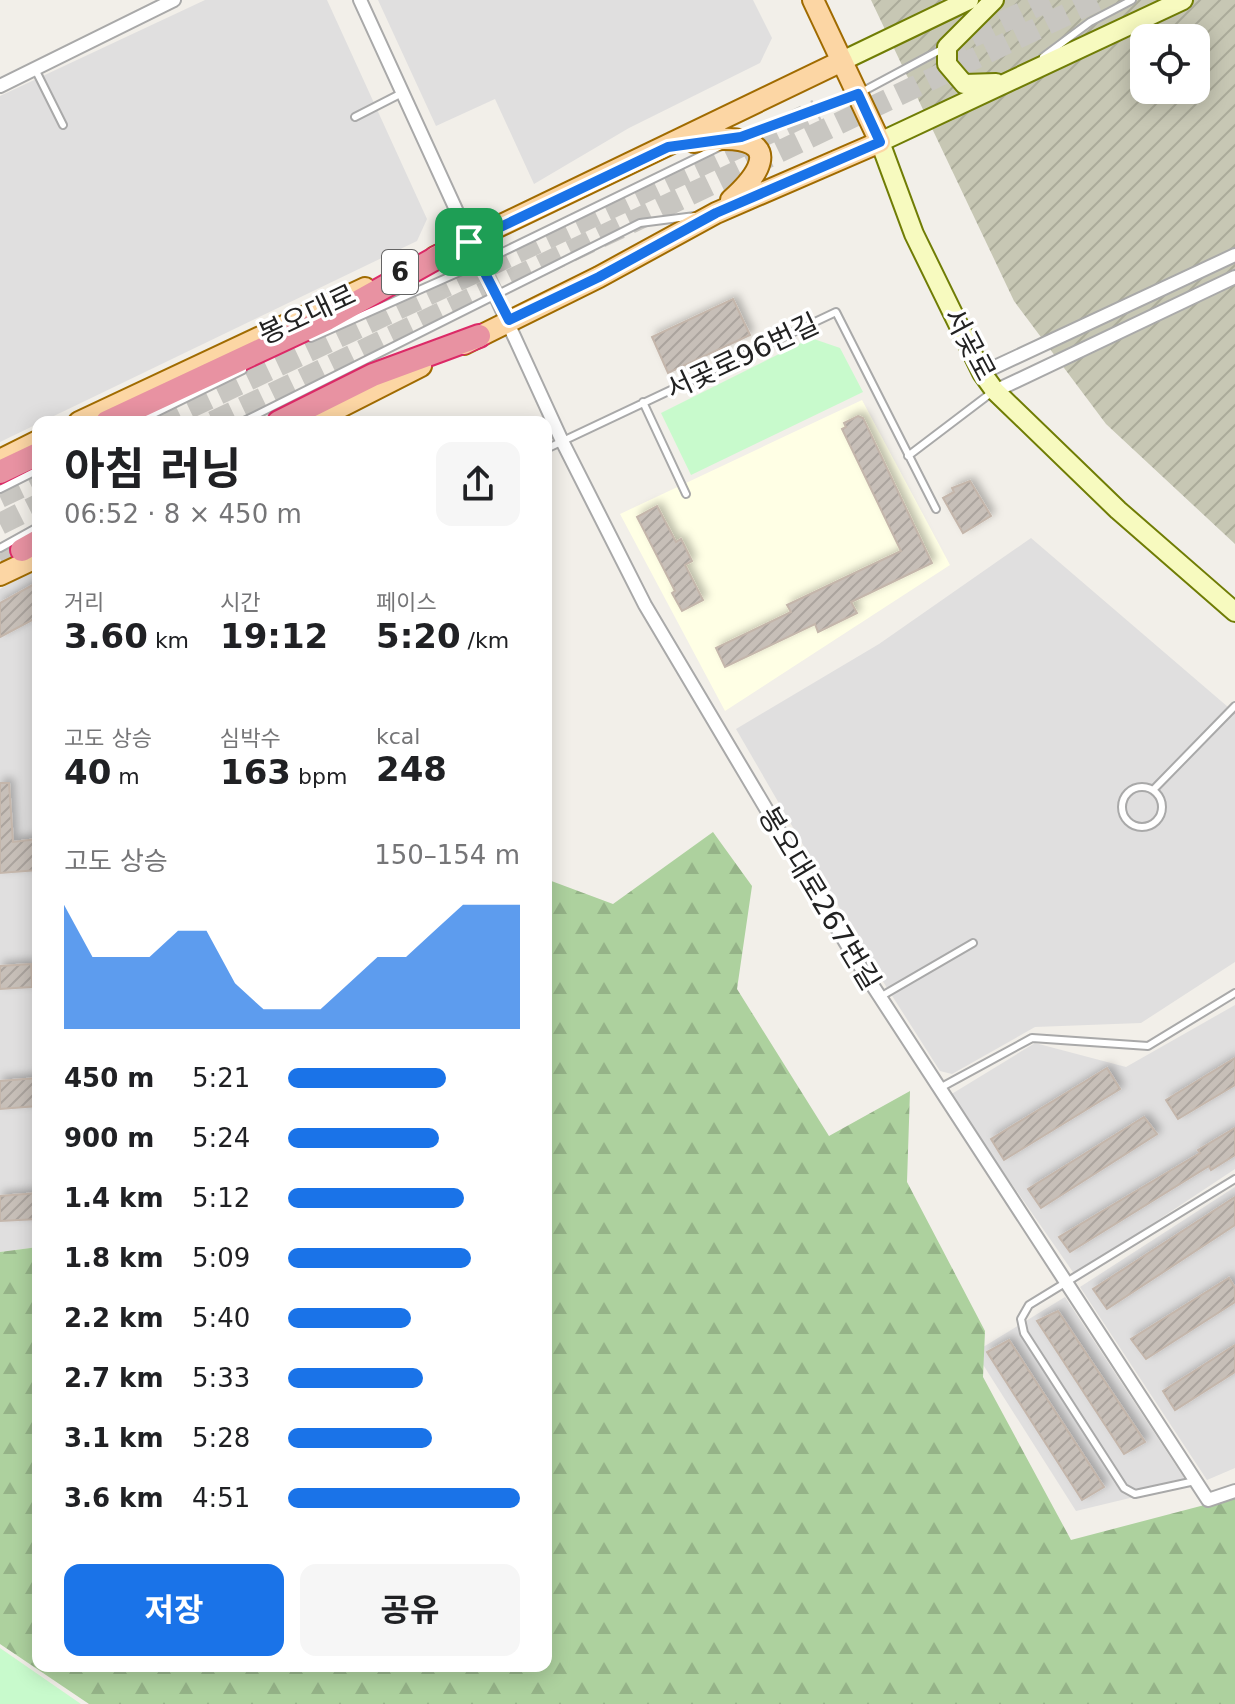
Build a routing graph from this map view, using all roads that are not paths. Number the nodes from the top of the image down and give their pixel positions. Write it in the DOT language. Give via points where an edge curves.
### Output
graph roads {
  1 [pos="174,0"];
  2 [pos="360,0"];
  3 [pos="813,0"];
  4 [pos="969,0"];
  5 [pos="994,0"];
  6 [pos="1132,0"];
  7 [pos="1183,0"];
  8 [pos="947,47"];
  9 [pos="842,61"];
  10 [pos="35,69"];
  11 [pos="1011,81"];
  12 [pos="0,86"];
  13 [pos="402,93"];
  14 [pos="858,94"];
  15 [pos="355,117"];
  16 [pos="63,125"];
  17 [pos="741,137"];
  18 [pos="880,142"];
  19 [pos="668,147"];
  20 [pos="716,213"];
  21 [pos="469,242"];
  22 [pos="447,252"];
  23 [pos="1235,255"];
  24 [pos="480,263"];
  25 [pos="1235,277"];
  26 [pos="497,296"];
  27 [pos="509,320"];
  28 [pos="479,336"];
  29 [pos="308,340"];
  30 [pos="251,366"];
  31 [pos="982,373"];
  32 [pos="995,391"];
  33 [pos="643,402"];
  34 [pos="92,416"];
  35 [pos="120,416"];
  36 [pos="149,416"];
  37 [pos="254,416"];
  38 [pos="291,416"];
  39 [pos="323,416"];
  40 [pos="551,416"];
  41 [pos="552,418"];
  42 [pos="562,441"];
  43 [pos="32,444"];
  44 [pos="552,446"];
  45 [pos="908,456"];
  46 [pos="32,457"];
  47 [pos="0,460"];
  48 [pos="0,472"];
  49 [pos="32,473"];
  50 [pos="0,489"];
  51 [pos="686,494"];
  52 [pos="936,509"];
  53 [pos="24,549"];
  54 [pos="0,575"];
  55 [pos="1235,612"];
  56 [pos="1235,706"];
  57 [pos="1154,789"];
  58 [pos="973,943"];
  59 [pos="1235,993"];
  60 [pos="880,997"];
  61 [pos="938,1089"];
  62 [pos="1235,1179"];
  63 [pos="1066,1284"];
  64 [pos="1195,1481"];
  65 [pos="1235,1491"];
  1 -- 10 [label="street"];
  2 -- 13 [label="street, 봉오대로267번길"];
  3 -- 9 [label="main road, 서곶로"];
  4 -- 9 [label="main road, 봉오대로"];
  5 -- 8 [label="main road"];
  6 -- 11 [label="lane" via="1090,22"];
  7 -- 11 [label="main road"];
  8 -- 11 [label="main road" via="947,64 964,84"];
  8 -- 14 [label="lane"];
  9 -- 14 [label="main road, 서곶로"];
  9 -- 19 [label="main road, 봉오대로 / 6"];
  10 -- 12 [label="street"];
  10 -- 16 [label="lane"];
  11 -- 18 [label="main road"];
  13 -- 15 [label="lane"];
  13 -- 21 [label="street, 봉오대로267번길"];
  14 -- 17 [label="lane"];
  14 -- 18 [label="main road, 서곶로"];
  17 -- 19 [label="main road"];
  17 -- 20 [label="main road" via="755,144 759,168"];
  17 -- 24 [label="lane"];
  18 -- 20 [label="main road"];
  18 -- 31 [label="main road, 서곶로" via="914,234"];
  19 -- 21 [label="main road, 봉오대로 / 6"];
  20 -- 26 [label="lane" via="640,223"];
  20 -- 27 [label="main road"];
  21 -- 22 [label="main road, 봉오대로 / 6"];
  21 -- 24 [label="street, 봉오대로267번길"];
  22 -- 34 [label="main road, 봉오대로 / 6"];
  22 -- 35 [label="highway" via="327,319"];
  23 -- 31 [label="street"];
  24 -- 26 [label="street, 봉오대로267번길"];
  24 -- 29 [label="lane"];
  25 -- 32 [label="street"];
  26 -- 27 [label="street, 봉오대로267번길"];
  26 -- 37 [label="lane"];
  27 -- 28 [label="main road"];
  27 -- 40 [label="street, 봉오대로267번길"];
  28 -- 38 [label="highway" via="373,375"];
  28 -- 39 [label="main road"];
  30 -- 36 [label="lane"];
  31 -- 32 [label="main road, 서곶로"];
  32 -- 45 [label="lane"];
  32 -- 55 [label="main road, 서곶로" via="1118,510"];
  33 -- 42 [label="lane, 서곷로96번길"];
  33 -- 45 [label="lane, 서곷로96번길" via="836,312"];
  33 -- 51 [label="lane"];
  41 -- 42 [label="street, 봉오대로267번길"];
  42 -- 44 [label="lane, 서곷로96번길"];
  42 -- 60 [label="street, 봉오대로267번길" via="645,605"];
  43 -- 47 [label="main road"];
  45 -- 52 [label="lane, 서곷로96번길"];
  46 -- 48 [label="highway"];
  49 -- 50 [label="lane"];
  53 -- 54 [label="main road"];
  56 -- 57 [label="lane"];
  57 -- 57 [label="lane" via="1143,786 1121,800 1126,822 1139,829 1152,825 1162,799"];
  58 -- 60 [label="lane"];
  59 -- 61 [label="lane" via="1148,1046 1032,1038"];
  60 -- 61 [label="street, 봉오대로267번길"];
  61 -- 63 [label="street, 봉오대로267번길"];
  62 -- 63 [label="lane"];
  63 -- 64 [label="street, 봉오대로267번길"];
  63 -- 64 [label="lane" via="1029,1305 1021,1319 1024,1333 1124,1488 1135,1494"];
  64 -- 65 [label="street" via="1208,1500"];
}
